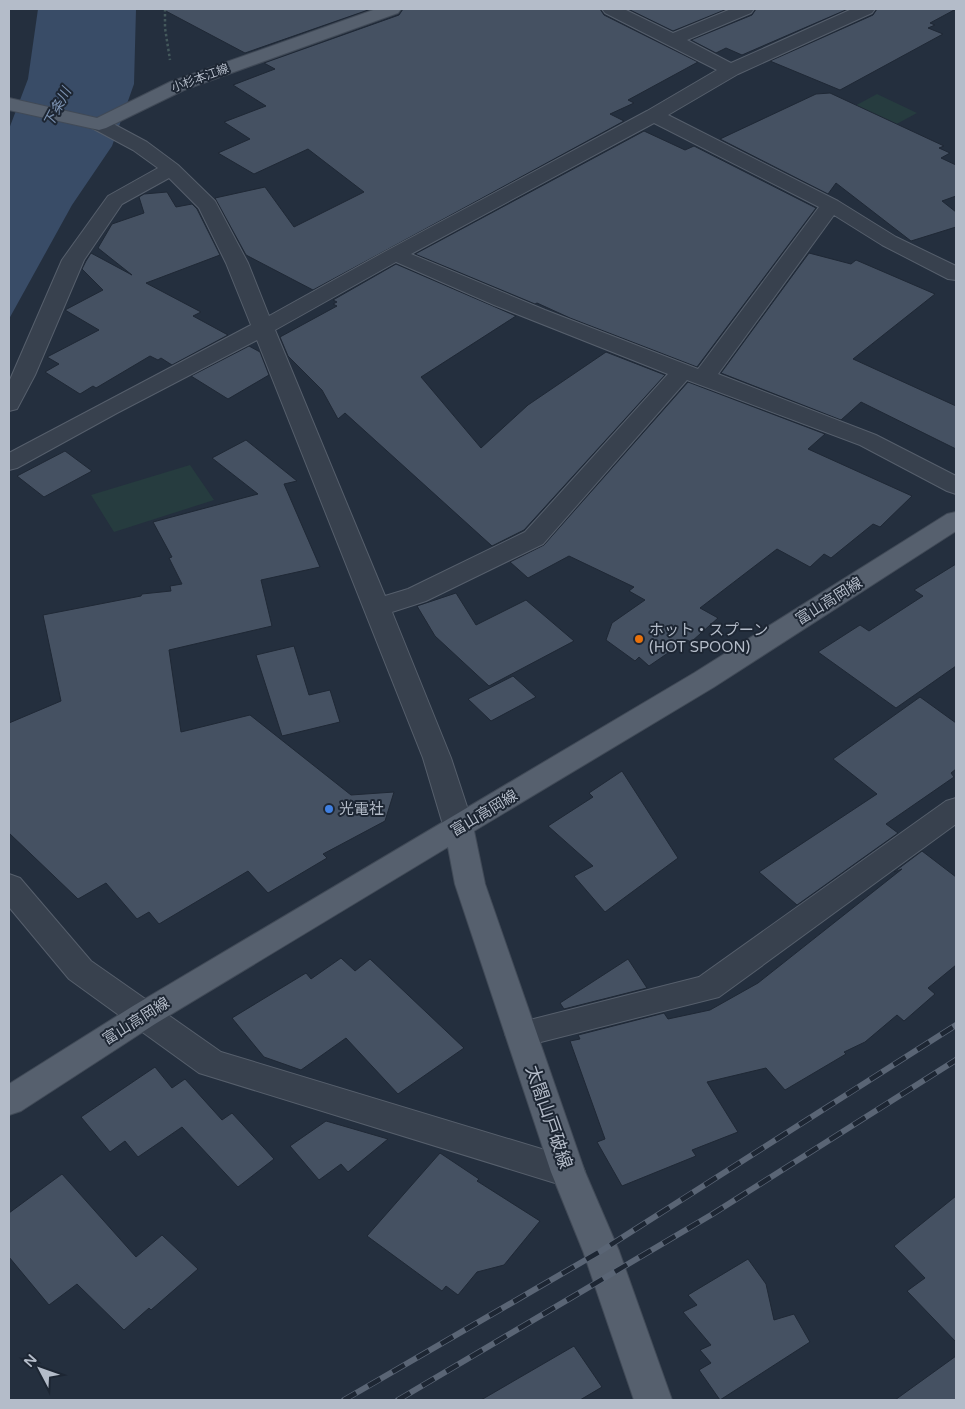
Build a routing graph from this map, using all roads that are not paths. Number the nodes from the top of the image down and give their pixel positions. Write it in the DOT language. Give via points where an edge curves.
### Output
graph roads {
  1 [pos="392,9"];
  2 [pos="611,9"];
  3 [pos="745,9"];
  4 [pos="866,9"];
  5 [pos="672,40"];
  6 [pos="731,70"];
  7 [pos="9,104"];
  8 [pos="654,115"];
  9 [pos="99,124"];
  10 [pos="171,169"];
  11 [pos="831,205"];
  12 [pos="395,254"];
  13 [pos="956,274"];
  14 [pos="263,328"];
  15 [pos="693,374"];
  16 [pos="9,404"];
  17 [pos="9,463"];
  18 [pos="956,486"];
  19 [pos="956,520"];
  20 [pos="377,608"];
  21 [pos="956,809"];
  22 [pos="459,828"];
  23 [pos="11,892"];
  24 [pos="144,1015"];
  25 [pos="521,1034"];
  26 [pos="9,1101"];
  27 [pos="568,1172"];
  28 [pos="653,1400"];
  1 -- 9 [label="main road, 小杉本江線" via="184,84"];
  2 -- 5 [label="street"];
  3 -- 5 [label="street"];
  4 -- 6 [label="street"];
  5 -- 6 [label="street"];
  6 -- 8 [label="street"];
  7 -- 9 [label="main road"];
  8 -- 11 [label="street"];
  8 -- 12 [label="street"];
  9 -- 10 [label="street" via="140,146"];
  10 -- 14 [label="street" via="208,205 237,263"];
  10 -- 16 [label="street" via="115,200 73,260"];
  11 -- 13 [label="street" via="889,241"];
  11 -- 15 [label="street"];
  12 -- 14 [label="street"];
  12 -- 15 [label="street" via="469,288"];
  14 -- 17 [label="street"];
  14 -- 20 [label="street"];
  15 -- 18 [label="street" via="868,440"];
  15 -- 20 [label="street" via="534,538 417,595"];
  19 -- 22 [label="main road, 富山高岡線" via="704,680"];
  20 -- 22 [label="street" via="437,758"];
  21 -- 25 [label="street" via="708,988"];
  22 -- 24 [label="main road, 富山高岡線"];
  22 -- 25 [label="main road, 太閤山戸破線" via="470,884"];
  23 -- 24 [label="street" via="80,970"];
  24 -- 26 [label="main road, 富山高岡線"];
  24 -- 27 [label="street" via="211,1063"];
  25 -- 27 [label="main road, 太閤山戸破線"];
  27 -- 28 [label="main road, 太閤山戸破線" via="601,1251"];
}
